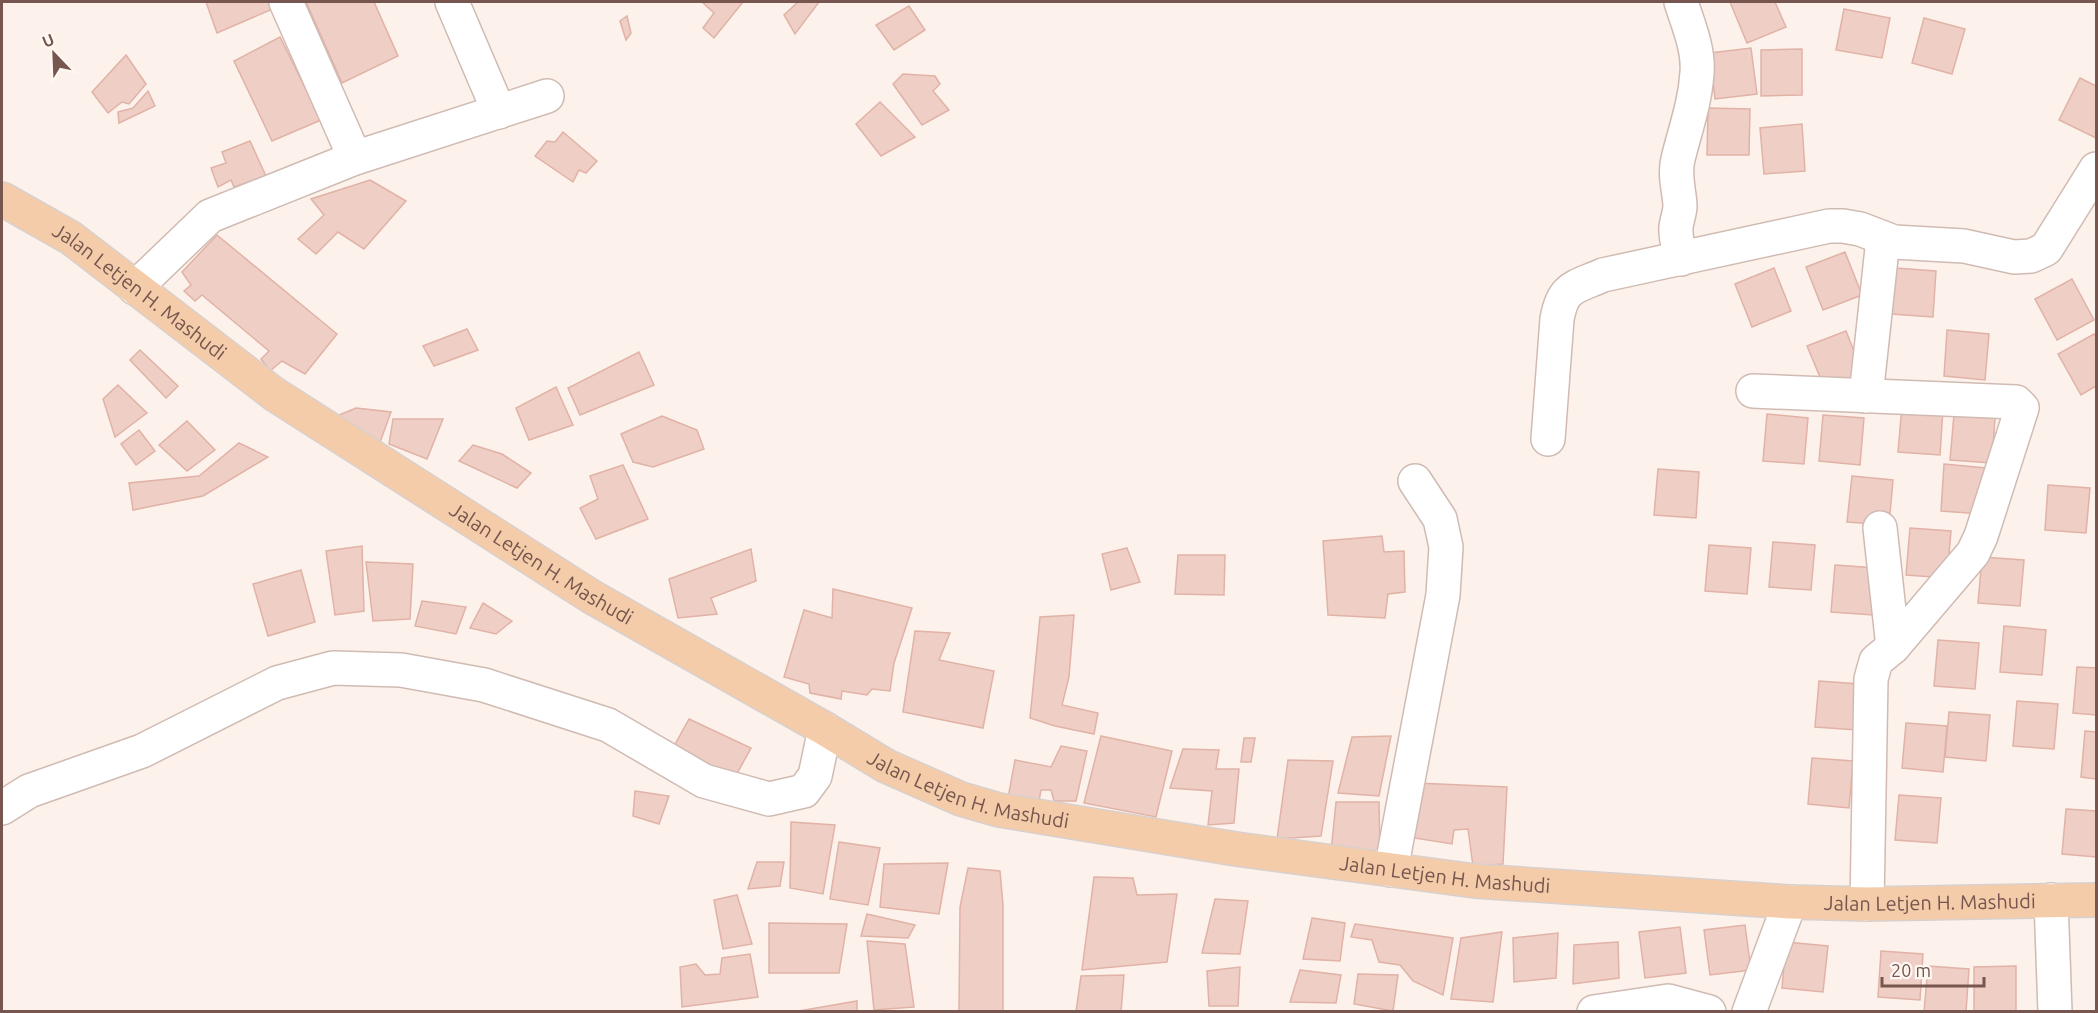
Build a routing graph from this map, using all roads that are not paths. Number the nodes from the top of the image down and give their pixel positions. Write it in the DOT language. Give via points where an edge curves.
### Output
graph roads {
  1 [pos="286,2"];
  2 [pos="452,2"];
  3 [pos="1681,2"];
  4 [pos="547,96"];
  5 [pos="499,112"];
  6 [pos="355,158"];
  7 [pos="2097,169"];
  8 [pos="2,199"];
  9 [pos="1884,239"];
  10 [pos="1681,259"];
  11 [pos="135,288"];
  12 [pos="1753,391"];
  13 [pos="1866,396"];
  14 [pos="1548,439"];
  15 [pos="1415,481"];
  16 [pos="1880,528"];
  17 [pos="1893,647"];
  18 [pos="825,729"];
  19 [pos="2,808"];
  20 [pos="1391,870"];
  21 [pos="2051,900"];
  22 [pos="2097,900"];
  23 [pos="1790,902"];
  24 [pos="1867,904"];
  25 [pos="1594,1011"];
  26 [pos="1709,1011"];
  27 [pos="1749,1011"];
  28 [pos="2055,1011"];
  1 -- 6 [label="street"];
  2 -- 5 [label="street"];
  3 -- 10 [label="street" via="1693,40 1697,71 1693,107 1676,171 1680,204 1676,229"];
  4 -- 5 [label="street"];
  5 -- 6 [label="street"];
  6 -- 11 [label="street" via="210,216"];
  7 -- 9 [label="street" via="2046,249 2031,256 2013,257 1964,246"];
  8 -- 11 [label="main road, Jalan Letjen H. Mashudi" via="71,238"];
  9 -- 10 [label="street" via="1860,229 1829,226"];
  9 -- 13 [label="street"];
  10 -- 14 [label="street" via="1603,275 1568,290 1560,302 1557,319"];
  11 -- 18 [label="main road, Jalan Letjen H. Mashudi" via="274,394 592,597"];
  12 -- 13 [label="street"];
  13 -- 17 [label="street" via="2016,402 2022,408 1973,553"];
  15 -- 20 [label="street" via="1440,519 1446,547 1443,595"];
  16 -- 17 [label="street"];
  17 -- 24 [label="street" via="1876,661 1871,679"];
  18 -- 19 [label="street" via="815,776 804,791 769,799 704,781 608,725 484,685 401,670 333,668 277,683 142,751 29,792"];
  18 -- 20 [label="main road, Jalan Letjen H. Mashudi" via="886,766 961,799 999,810"];
  20 -- 23 [label="main road, Jalan Letjen H. Mashudi" via="1474,881"];
  21 -- 22 [label="main road, Jalan Letjen H. Mashudi"];
  21 -- 24 [label="main road, Jalan Letjen H. Mashudi"];
  21 -- 28 [label="street"];
  23 -- 24 [label="main road, Jalan Letjen H. Mashudi"];
  23 -- 27 [label="street"];
  25 -- 26 [label="street" via="1668,1001"];
}
